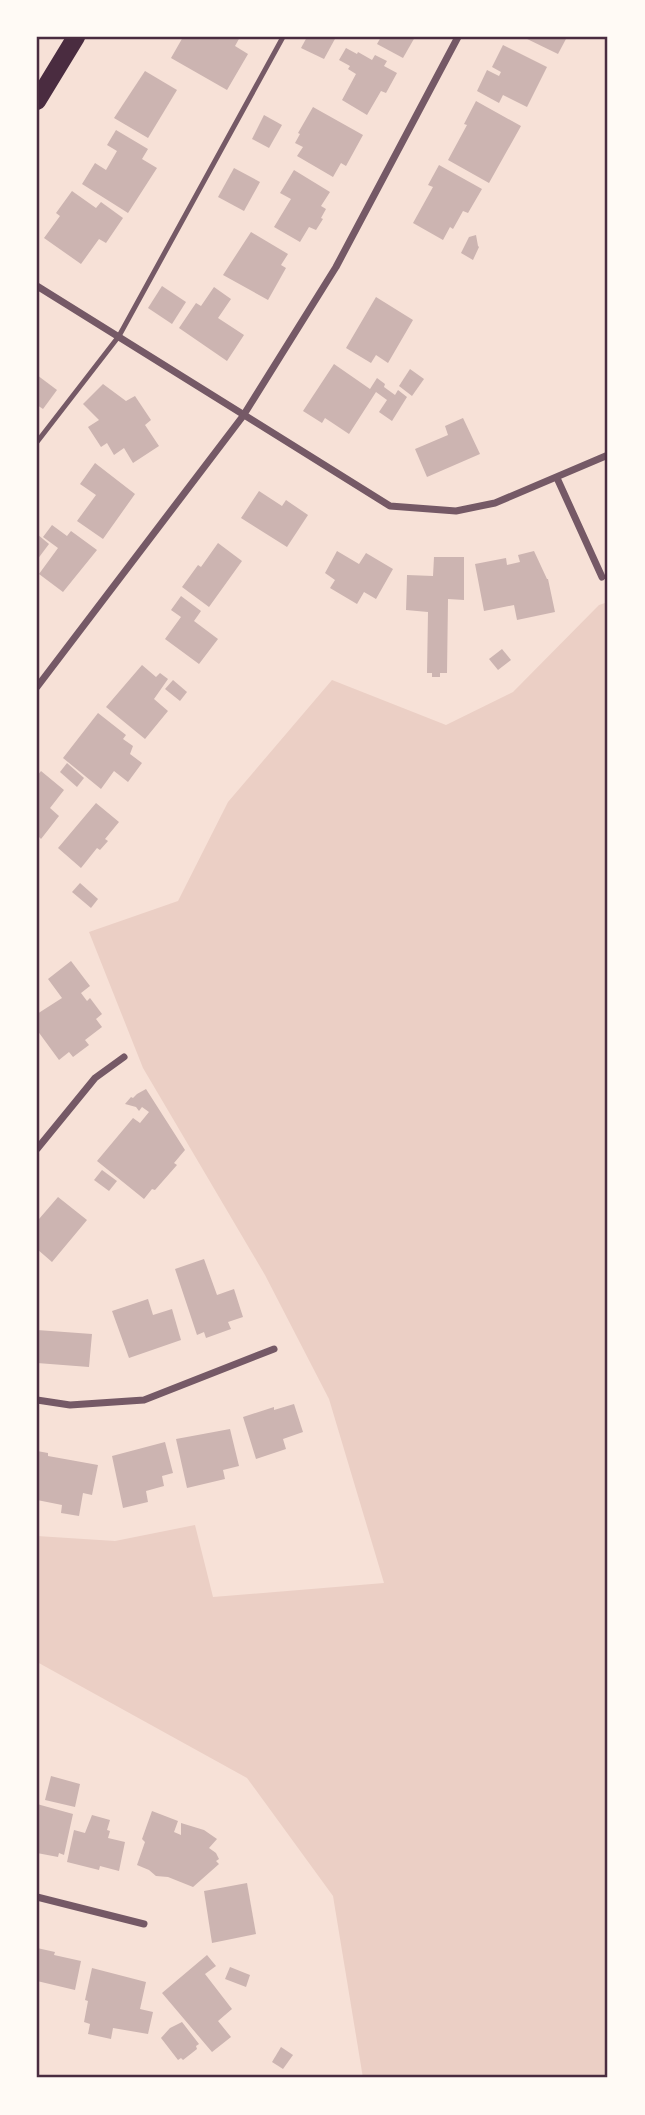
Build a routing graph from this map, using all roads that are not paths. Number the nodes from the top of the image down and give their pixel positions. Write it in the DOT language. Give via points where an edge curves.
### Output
graph roads {
  1 [pos="76,37"];
  2 [pos="283,37"];
  3 [pos="458,37"];
  4 [pos="37,101"];
  5 [pos="37,286"];
  6 [pos="119,335"];
  7 [pos="243,416"];
  8 [pos="37,442"];
  9 [pos="608,455"];
  10 [pos="557,478"];
  11 [pos="602,577"];
  12 [pos="37,687"];
  13 [pos="124,1057"];
  14 [pos="37,1149"];
  15 [pos="274,1349"];
  16 [pos="37,1400"];
  17 [pos="37,1897"];
  18 [pos="144,1924"];
  1 -- 4 [label="main road"];
  2 -- 6 [label="lane"];
  3 -- 7 [label="street" via="336,267"];
  5 -- 6 [label="street"];
  6 -- 7 [label="street"];
  6 -- 8 [label="lane"];
  7 -- 10 [label="street" via="390,506 456,511 495,503"];
  7 -- 12 [label="street"];
  9 -- 10 [label="street"];
  10 -- 11 [label="street"];
  13 -- 14 [label="street" via="95,1078"];
  15 -- 16 [label="street" via="144,1400 70,1405"];
  17 -- 18 [label="street"];
}
